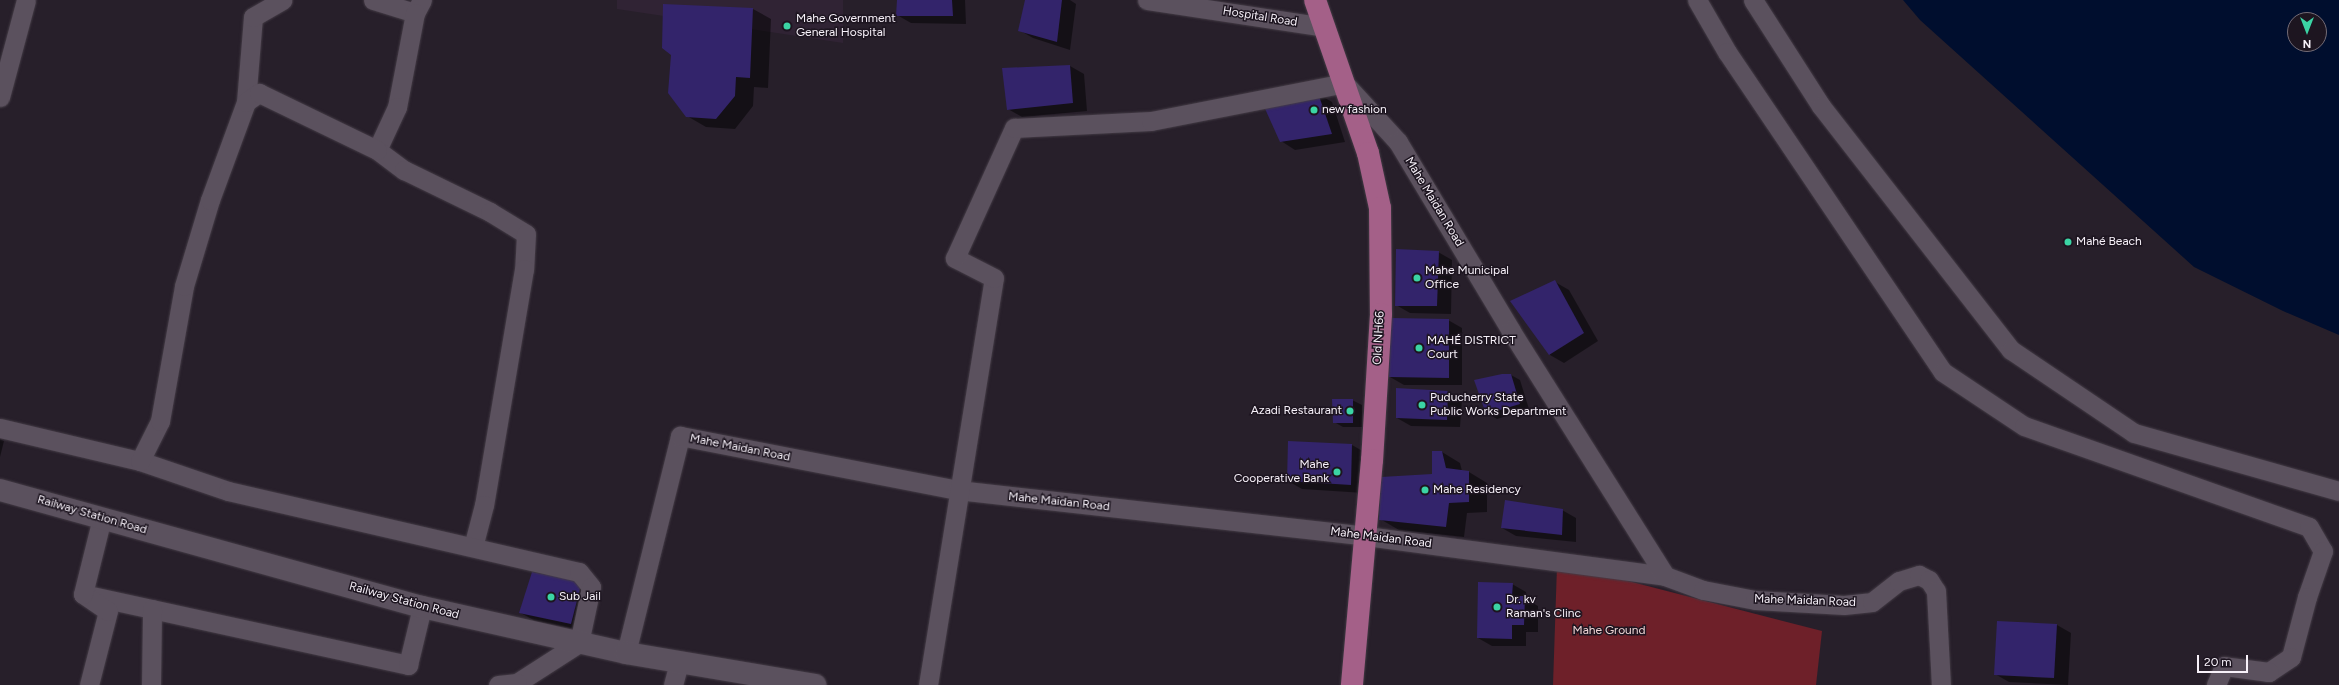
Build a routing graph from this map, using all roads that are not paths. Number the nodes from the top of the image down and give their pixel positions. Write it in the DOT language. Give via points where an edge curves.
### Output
graph roads {
  1 [pos="26,0"];
  2 [pos="282,0"];
  3 [pos="373,0"];
  4 [pos="1147,0"];
  5 [pos="1315,0"];
  6 [pos="1697,0"];
  7 [pos="1753,0"];
  8 [pos="418,6"];
  9 [pos="1325,28"];
  10 [pos="1344,83"];
  11 [pos="0,97"];
  12 [pos="246,102"];
  13 [pos="377,150"];
  14 [pos="0,428"];
  15 [pos="140,460"];
  16 [pos="0,490"];
  17 [pos="958,490"];
  18 [pos="2339,491"];
  19 [pos="102,518"];
  20 [pos="1366,536"];
  21 [pos="473,547"];
  22 [pos="1665,576"];
  23 [pos="84,594"];
  24 [pos="422,607"];
  25 [pos="152,609"];
  26 [pos="579,643"];
  27 [pos="626,653"];
  28 [pos="679,663"];
  29 [pos="89,685"];
  30 [pos="151,685"];
  31 [pos="498,685"];
  32 [pos="673,685"];
  33 [pos="815,685"];
  34 [pos="928,685"];
  35 [pos="1352,685"];
  36 [pos="1941,685"];
  37 [pos="2216,685"];
  1 -- 11 [label="street"];
  2 -- 12 [label="street" via="253,17"];
  3 -- 8 [label="street"];
  4 -- 9 [label="street, Hospital Road"];
  5 -- 9 [label="main road, Old NH66"];
  6 -- 37 [label="street" via="1727,52 1943,372 2024,426 2309,527 2323,551 2307,597 2291,657 2269,672 2224,666"];
  7 -- 18 [label="street" via="1821,106 2011,350 2134,433"];
  8 -- 13 [label="street" via="398,106"];
  9 -- 10 [label="main road, Old NH66"];
  10 -- 17 [label="street" via="1151,121 1014,128 955,258 994,278"];
  10 -- 20 [label="main road, Old NH66" via="1368,153 1380,208 1381,314"];
  10 -- 22 [label="street, Mahe Maidan Road" via="1398,142"];
  12 -- 13 [label="street" via="259,93"];
  12 -- 15 [label="street" via="210,200 184,286 160,421"];
  13 -- 21 [label="street" via="404,170 490,212 526,234 523,277 484,505"];
  14 -- 15 [label="street"];
  15 -- 21 [label="street" via="228,491"];
  16 -- 19 [label="street, Railway Station Road"];
  17 -- 20 [label="street, Mahe Maidan Road"];
  17 -- 27 [label="street, Mahe Maidan Road" via="680,436"];
  17 -- 34 [label="street"];
  19 -- 23 [label="street"];
  19 -- 24 [label="street, Railway Station Road"];
  20 -- 22 [label="street, Mahe Maidan Road"];
  20 -- 35 [label="main road, Old NH66"];
  21 -- 26 [label="street" via="579,572 591,587"];
  22 -- 36 [label="street, Mahe Maidan Road" via="1703,590 1755,600 1844,605 1872,602 1899,581 1919,575 1929,580 1936,591"];
  23 -- 25 [label="street"];
  23 -- 29 [label="street" via="108,611"];
  24 -- 25 [label="street" via="408,665"];
  24 -- 26 [label="street, Railway Station Road"];
  25 -- 30 [label="street"];
  26 -- 27 [label="street, Railway Station Road"];
  26 -- 31 [label="street" via="517,683"];
  27 -- 28 [label="street, Railway Station Road"];
  28 -- 32 [label="street"];
  28 -- 33 [label="street, Railway Station Road"];
}
